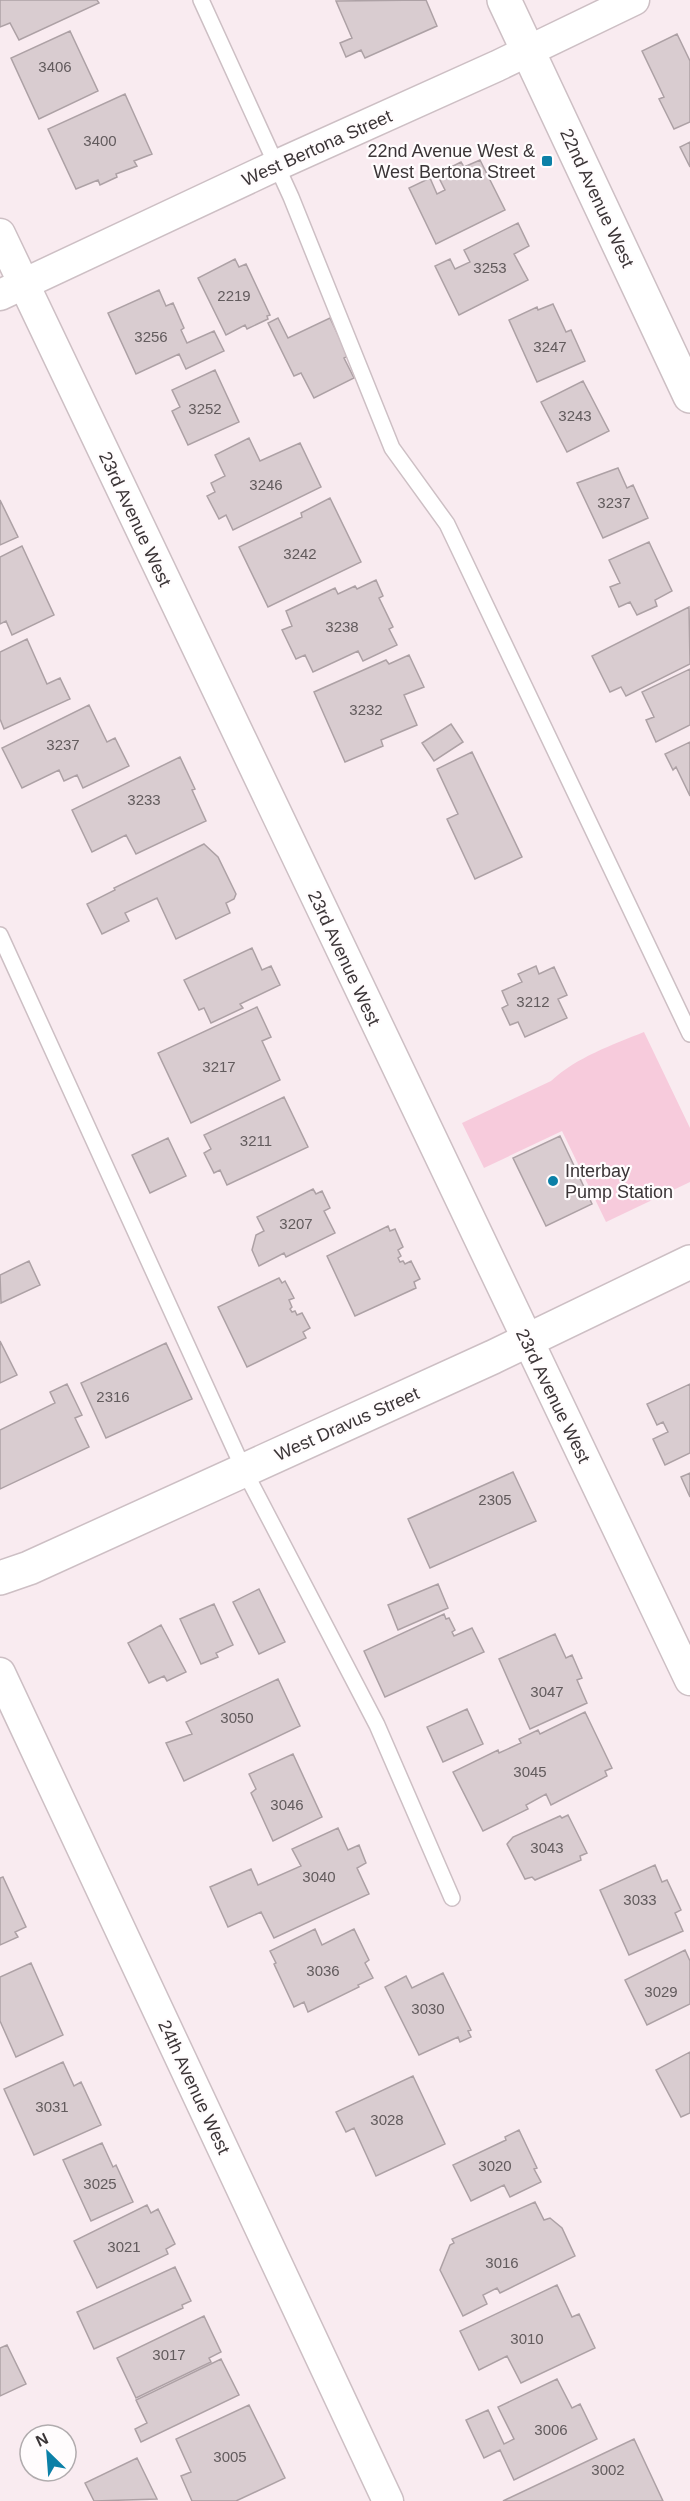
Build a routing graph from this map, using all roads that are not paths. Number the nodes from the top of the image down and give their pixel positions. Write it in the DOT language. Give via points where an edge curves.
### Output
graph roads {
  1 [pos="201,0"];
  2 [pos="504,0"];
  3 [pos="634,0"];
  4 [pos="529,51"];
  5 [pos="275,166"];
  6 [pos="0,234"];
  7 [pos="12,290"];
  8 [pos="690,396"];
  9 [pos="0,935"];
  10 [pos="690,1034"];
  11 [pos="690,1262"];
  12 [pos="526,1341"];
  13 [pos="244,1470"];
  14 [pos="0,1578"];
  15 [pos="0,1674"];
  16 [pos="690,1680"];
  17 [pos="452,1898"];
  18 [pos="388,2501"];
  1 -- 5 [label="lane"];
  2 -- 4 [label="street, 22nd Avenue West"];
  3 -- 4 [label="street, West Bertona Street"];
  4 -- 5 [label="street, West Bertona Street"];
  4 -- 8 [label="street, 22nd Avenue West"];
  5 -- 7 [label="street, West Bertona Street"];
  5 -- 10 [label="lane" via="392,448 447,524"];
  6 -- 7 [label="street, 23rd Avenue West"];
  7 -- 12 [label="street, 23rd Avenue West"];
  9 -- 13 [label="lane"];
  11 -- 12 [label="street, West Dravus Street"];
  12 -- 13 [label="street, West Dravus Street"];
  12 -- 16 [label="street, 23rd Avenue West"];
  13 -- 14 [label="street, West Dravus Street"];
  13 -- 17 [label="lane" via="377,1725"];
  15 -- 18 [label="street, 24th Avenue West"];
}
